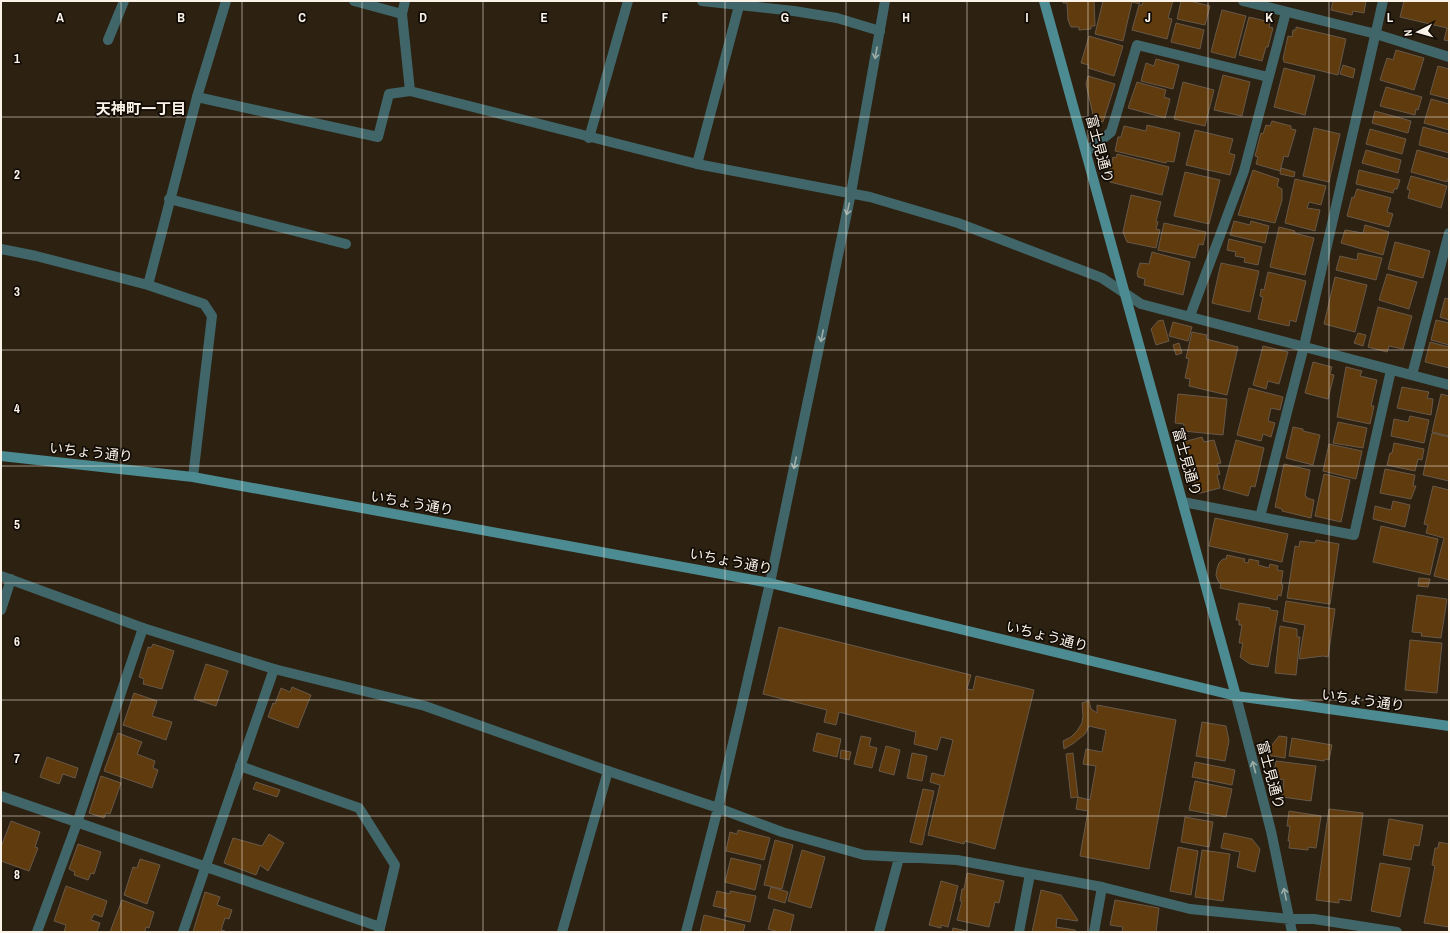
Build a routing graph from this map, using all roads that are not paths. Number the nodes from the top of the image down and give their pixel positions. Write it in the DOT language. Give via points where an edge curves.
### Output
graph roads {
  1 [pos="124,1"];
  2 [pos="226,1"];
  3 [pos="354,1"];
  4 [pos="405,1"];
  5 [pos="628,1"];
  6 [pos="702,1"];
  7 [pos="885,1"];
  8 [pos="1044,1"];
  9 [pos="1243,1"];
  10 [pos="1383,1"];
  11 [pos="739,6"];
  12 [pos="1286,12"];
  13 [pos="402,14"];
  14 [pos="880,30"];
  15 [pos="1376,34"];
  16 [pos="108,40"];
  17 [pos="1449,56"];
  18 [pos="1268,77"];
  19 [pos="410,91"];
  20 [pos="197,96"];
  21 [pos="589,138"];
  22 [pos="1086,152"];
  23 [pos="697,164"];
  24 [pos="852,193"];
  25 [pos="169,199"];
  26 [pos="1449,233"];
  27 [pos="346,244"];
  28 [pos="1,249"];
  29 [pos="148,285"];
  30 [pos="1125,293"];
  31 [pos="1190,316"];
  32 [pos="1304,346"];
  33 [pos="1391,370"];
  34 [pos="1412,375"];
  35 [pos="1449,385"];
  36 [pos="1,456"];
  37 [pos="193,477"];
  38 [pos="1183,502"];
  39 [pos="1260,517"];
  40 [pos="1,576"];
  41 [pos="11,579"];
  42 [pos="770,583"];
  43 [pos="1,610"];
  44 [pos="143,628"];
  45 [pos="274,669"];
  46 [pos="1236,696"];
  47 [pos="1449,726"];
  48 [pos="240,766"];
  49 [pos="608,771"];
  50 [pos="1,796"];
  51 [pos="718,808"];
  52 [pos="77,822"];
  53 [pos="899,858"];
  54 [pos="206,867"];
  55 [pos="1030,874"];
  56 [pos="1102,887"];
  57 [pos="1290,919"];
  58 [pos="379,929"];
  59 [pos="37,932"];
  60 [pos="183,932"];
  61 [pos="562,932"];
  62 [pos="686,932"];
  63 [pos="879,932"];
  64 [pos="1019,932"];
  65 [pos="1094,932"];
  66 [pos="1292,932"];
  67 [pos="1397,932"];
  1 -- 16 [label="street"];
  2 -- 20 [label="street"];
  3 -- 13 [label="street"];
  4 -- 13 [label="street"];
  5 -- 21 [label="street"];
  6 -- 11 [label="street"];
  7 -- 14 [label="street"];
  8 -- 22 [label="street, 富士見通り"];
  9 -- 12 [label="street"];
  10 -- 15 [label="street"];
  11 -- 14 [label="street" via="837,18"];
  11 -- 23 [label="street"];
  12 -- 15 [label="street"];
  12 -- 18 [label="street"];
  13 -- 19 [label="street"];
  14 -- 24 [label="street, one-way"];
  15 -- 17 [label="street"];
  15 -- 32 [label="street"];
  18 -- 22 [label="street" via="1136,46 1111,132"];
  18 -- 31 [label="street" via="1244,171"];
  19 -- 20 [label="street" via="389,94 378,137"];
  19 -- 21 [label="street"];
  20 -- 25 [label="street"];
  21 -- 23 [label="street"];
  22 -- 30 [label="street, 富士見通り"];
  23 -- 24 [label="street"];
  24 -- 30 [label="street" via="958,223 1102,278"];
  24 -- 42 [label="street, one-way"];
  25 -- 27 [label="street"];
  25 -- 29 [label="street"];
  26 -- 34 [label="street"];
  28 -- 29 [label="street"];
  29 -- 37 [label="street" via="204,304 212,316"];
  30 -- 31 [label="street" via="1141,304"];
  30 -- 38 [label="street, 富士見通り"];
  31 -- 32 [label="street"];
  32 -- 33 [label="street"];
  32 -- 39 [label="street"];
  33 -- 34 [label="street"];
  33 -- 39 [label="street" via="1354,535"];
  34 -- 35 [label="street"];
  36 -- 37 [label="street, いちょう通り"];
  37 -- 42 [label="street, いちょう通り"];
  38 -- 39 [label="street"];
  38 -- 46 [label="street, 富士見通り"];
  40 -- 41 [label="street"];
  41 -- 43 [label="street"];
  41 -- 44 [label="street"];
  42 -- 46 [label="street, いちょう通り"];
  42 -- 51 [label="street"];
  44 -- 45 [label="street"];
  44 -- 52 [label="street"];
  45 -- 48 [label="street"];
  45 -- 49 [label="street" via="425,706"];
  46 -- 47 [label="street, いちょう通り"];
  57 -- 46 [label="street, 富士見通り, one-way" via="1271,831"];
  48 -- 54 [label="street"];
  48 -- 58 [label="street" via="359,808 395,865"];
  49 -- 51 [label="street"];
  49 -- 61 [label="street"];
  50 -- 52 [label="street"];
  51 -- 53 [label="street" via="782,832 864,856"];
  51 -- 62 [label="street"];
  52 -- 54 [label="street"];
  52 -- 59 [label="street"];
  53 -- 55 [label="street" via="957,860"];
  53 -- 63 [label="street"];
  54 -- 58 [label="street"];
  54 -- 60 [label="street"];
  55 -- 56 [label="street"];
  55 -- 64 [label="street"];
  56 -- 57 [label="street" via="1190,909"];
  56 -- 65 [label="street"];
  57 -- 66 [label="street, 富士見通り"];
  57 -- 67 [label="street" via="1314,919"];
}
